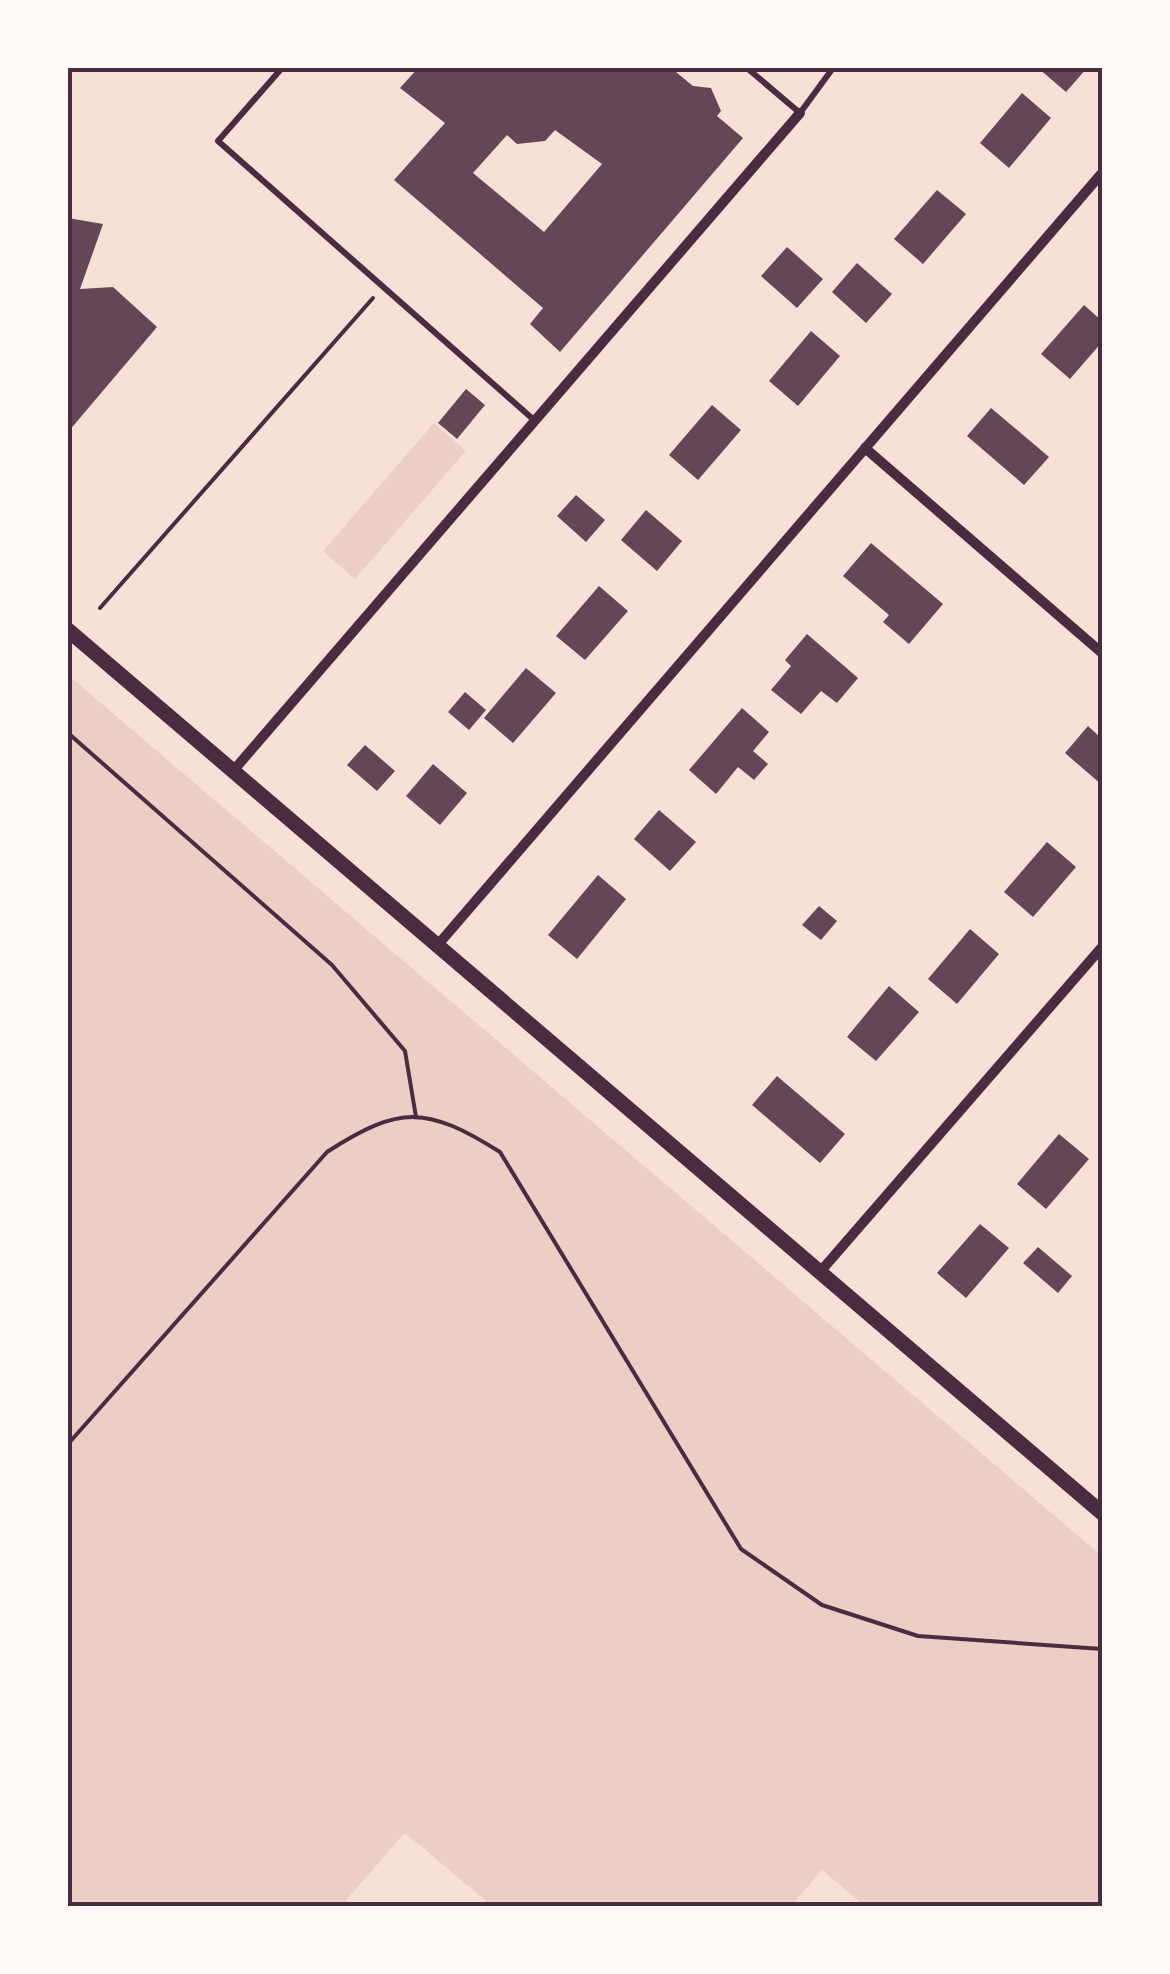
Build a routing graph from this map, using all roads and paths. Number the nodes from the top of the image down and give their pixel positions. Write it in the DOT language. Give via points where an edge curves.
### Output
graph roads {
  1 [pos="282,68"];
  2 [pos="747,68"];
  3 [pos="833,68"];
  4 [pos="800,113"];
  5 [pos="1102,172"];
  6 [pos="383,287"];
  7 [pos="534,420"];
  8 [pos="865,448"];
  9 [pos="100,608"];
  10 [pos="68,630"];
  11 [pos="1102,653"];
  12 [pos="68,733"];
  13 [pos="233,772"];
  14 [pos="436,947"];
  15 [pos="1102,947"];
  16 [pos="416,1117"];
  17 [pos="820,1272"];
  18 [pos="68,1444"];
  19 [pos="1102,1513"];
  20 [pos="1102,1649"];
  1 -- 6 [label="lane" via="218,141"];
  2 -- 4 [label="lane"];
  3 -- 4 [label="lane"];
  4 -- 7 [label="street"];
  5 -- 8 [label="street"];
  6 -- 7 [label="lane"];
  6 -- 9 [label="path"];
  7 -- 13 [label="street"];
  8 -- 11 [label="street"];
  8 -- 14 [label="street"];
  10 -- 13 [label="street"];
  12 -- 16 [label="path" via="332,965 405,1051"];
  13 -- 14 [label="street"];
  14 -- 17 [label="street"];
  15 -- 17 [label="street"];
  16 -- 18 [label="path" via="372,1122 327,1152"];
  16 -- 20 [label="path" via="457,1124 500,1152 741,1548 822,1605 918,1636"];
  17 -- 19 [label="street"];
}
